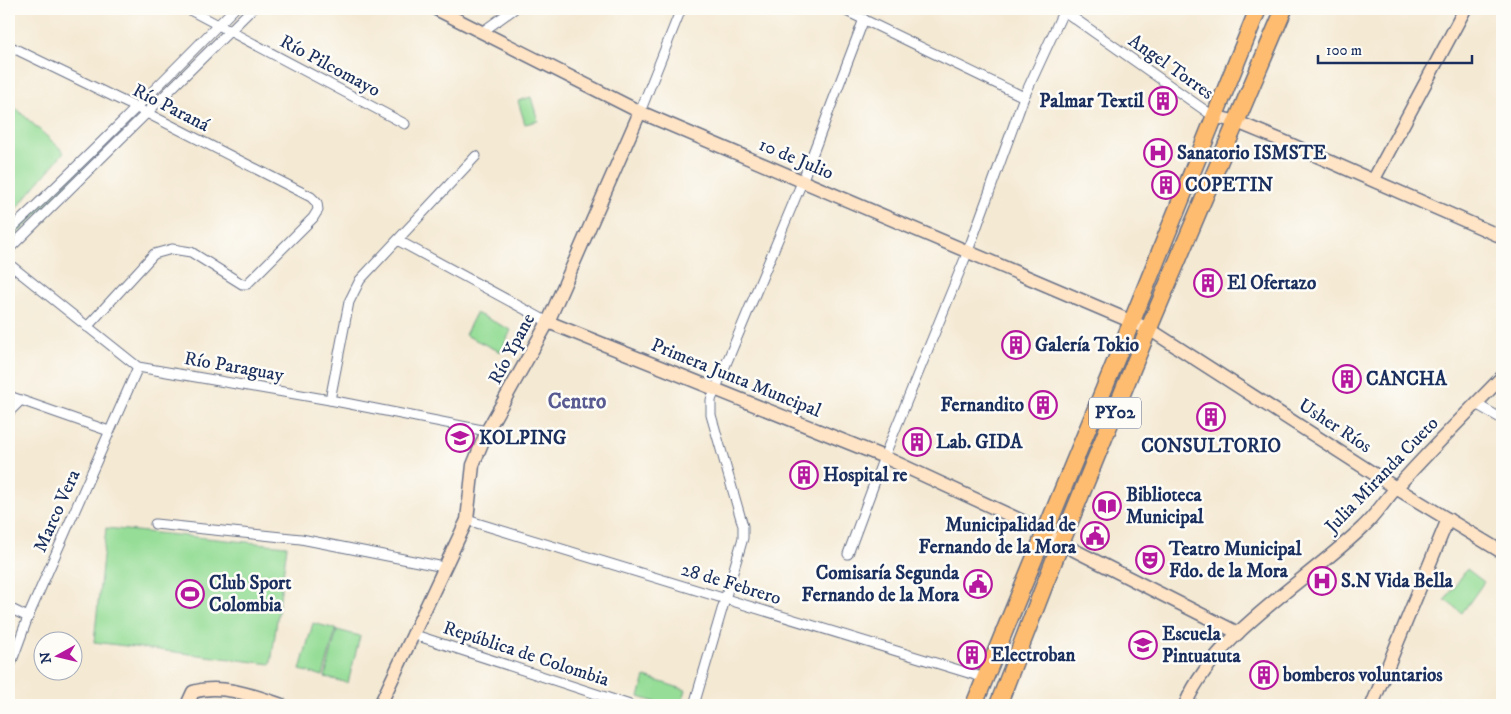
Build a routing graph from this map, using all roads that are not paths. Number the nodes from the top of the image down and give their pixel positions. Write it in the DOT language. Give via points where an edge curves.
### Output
graph roads {
  1 [pos="188,9"];
  2 [pos="234,9"];
  3 [pos="252,9"];
  4 [pos="436,9"];
  5 [pos="514,9"];
  6 [pos="680,9"];
  7 [pos="842,9"];
  8 [pos="1258,9"];
  9 [pos="1284,9"];
  10 [pos="1464,9"];
  11 [pos="1062,10"];
  12 [pos="864,19"];
  13 [pos="219,24"];
  14 [pos="230,32"];
  15 [pos="482,32"];
  16 [pos="9,46"];
  17 [pos="1024,97"];
  18 [pos="135,107"];
  19 [pos="640,112"];
  20 [pos="145,114"];
  21 [pos="1213,116"];
  22 [pos="1237,122"];
  23 [pos="405,124"];
  24 [pos="476,156"];
  25 [pos="1374,179"];
  26 [pos="802,182"];
  27 [pos="9,231"];
  28 [pos="1502,237"];
  29 [pos="399,241"];
  30 [pos="9,249"];
  31 [pos="968,251"];
  32 [pos="9,264"];
  33 [pos="1132,321"];
  34 [pos="548,322"];
  35 [pos="87,327"];
  36 [pos="1149,329"];
  37 [pos="138,367"];
  38 [pos="1502,377"];
  39 [pos="714,389"];
  40 [pos="9,396"];
  41 [pos="330,400"];
  42 [pos="20,401"];
  43 [pos="1476,404"];
  44 [pos="9,412"];
  45 [pos="1502,420"];
  46 [pos="109,431"];
  47 [pos="487,432"];
  48 [pos="884,457"];
  49 [pos="1396,488"];
  50 [pos="1448,519"];
  51 [pos="467,520"];
  52 [pos="155,524"];
  53 [pos="1046,532"];
  54 [pos="1062,544"];
  55 [pos="1502,552"];
  56 [pos="848,554"];
  57 [pos="444,567"];
  58 [pos="724,599"];
  59 [pos="9,608"];
  60 [pos="28,617"];
  61 [pos="1238,633"];
  62 [pos="412,634"];
  63 [pos="9,669"];
  64 [pos="985,678"];
  65 [pos="1003,703"];
  66 [pos="187,705"];
  67 [pos="282,705"];
  68 [pos="380,705"];
  69 [pos="630,705"];
  70 [pos="694,705"];
  71 [pos="974,705"];
  72 [pos="1185,705"];
  73 [pos="1372,705"];
  1 -- 13 [label="street, Río Pilcomayo"];
  2 -- 13 [label="street"];
  3 -- 14 [label="street"];
  4 -- 15 [label="main road, 10 de Julio"];
  5 -- 15 [label="street"];
  6 -- 19 [label="street, Río Ypane"];
  7 -- 12 [label="street"];
  8 -- 21 [label="highway, PY02"];
  9 -- 22 [label="highway, PY02"];
  10 -- 25 [label="main road"];
  11 -- 17 [label="street"];
  11 -- 21 [label="street, Angel Torres"];
  12 -- 17 [label="street"];
  12 -- 26 [label="street"];
  13 -- 14 [label="street, Río Pilcomayo"];
  13 -- 18 [label="street"];
  14 -- 20 [label="street"];
  14 -- 23 [label="street, Río Pilcomayo"];
  15 -- 19 [label="main road, 10 de Julio"];
  16 -- 18 [label="street, Río Paraná"];
  17 -- 31 [label="street"];
  18 -- 20 [label="street, Río Paraná"];
  18 -- 27 [label="street" via="89,156"];
  19 -- 26 [label="main road, 10 de Julio"];
  19 -- 34 [label="main road, Río Ypane"];
  20 -- 30 [label="street"];
  20 -- 35 [label="street, Río Paraná" via="311,197 318,210 247,284 242,284 192,252 172,249 154,254"];
  21 -- 22 [label="main road"];
  21 -- 33 [label="highway, PY02"];
  22 -- 25 [label="main road"];
  22 -- 36 [label="highway, PY02"];
  24 -- 29 [label="street"];
  25 -- 28 [label="main road"];
  26 -- 31 [label="main road, 10 de Julio"];
  26 -- 39 [label="street"];
  29 -- 34 [label="street, Primera Junta Muncipal"];
  29 -- 41 [label="street" via="360,280 349,302"];
  31 -- 33 [label="main road, 10 de Julio"];
  31 -- 48 [label="street"];
  32 -- 35 [label="street, Río Paraguay"];
  33 -- 36 [label="main road, 10 de Julio"];
  33 -- 53 [label="highway, PY02"];
  34 -- 39 [label="main road, Primera Junta Muncipal"];
  34 -- 47 [label="main road, Río Ypane"];
  35 -- 37 [label="street, Río Paraguay"];
  36 -- 49 [label="main road, Usher Ríos"];
  36 -- 54 [label="highway, PY02"];
  37 -- 41 [label="street, Río Paraguay"];
  37 -- 46 [label="street, Marco Vera"];
  38 -- 43 [label="main road, Julia Miranda Cueto"];
  39 -- 48 [label="main road, Primera Junta Muncipal"];
  39 -- 58 [label="street" via="711,415 743,526 743,538"];
  40 -- 42 [label="street"];
  41 -- 47 [label="street, Río Paraguay"];
  42 -- 44 [label="street"];
  42 -- 46 [label="street"];
  43 -- 45 [label="street"];
  43 -- 49 [label="main road, Julia Miranda Cueto"];
  46 -- 60 [label="street, Marco Vera"];
  47 -- 51 [label="main road, Río Ypane" via="474,465"];
  48 -- 53 [label="main road, Primera Junta Muncipal"];
  48 -- 56 [label="street"];
  49 -- 50 [label="main road, Usher Ríos"];
  49 -- 61 [label="main road, Julia Miranda Cueto" via="1364,526"];
  50 -- 55 [label="main road, Usher Ríos"];
  50 -- 73 [label="main road"];
  51 -- 57 [label="main road, Río Ypane"];
  51 -- 58 [label="street, 28 de Febrero"];
  52 -- 57 [label="street" via="301,539"];
  53 -- 54 [label="main road, Primera Junta Muncipal"];
  53 -- 64 [label="highway, PY02"];
  54 -- 61 [label="main road, Primera Junta Muncipal"];
  54 -- 65 [label="highway, PY02"];
  57 -- 62 [label="main road, Río Ypane"];
  58 -- 64 [label="street, 28 de Febrero"];
  58 -- 70 [label="street"];
  59 -- 60 [label="street"];
  60 -- 63 [label="street, Marco Vera"];
  61 -- 72 [label="main road, Julia Miranda Cueto" via="1206,666"];
  62 -- 68 [label="main road, Río Ypane"];
  62 -- 69 [label="street, República de Colombia"];
  64 -- 71 [label="highway, PY02"];
  66 -- 67 [label="main road" via="193,692 211,688 253,695"];
}
